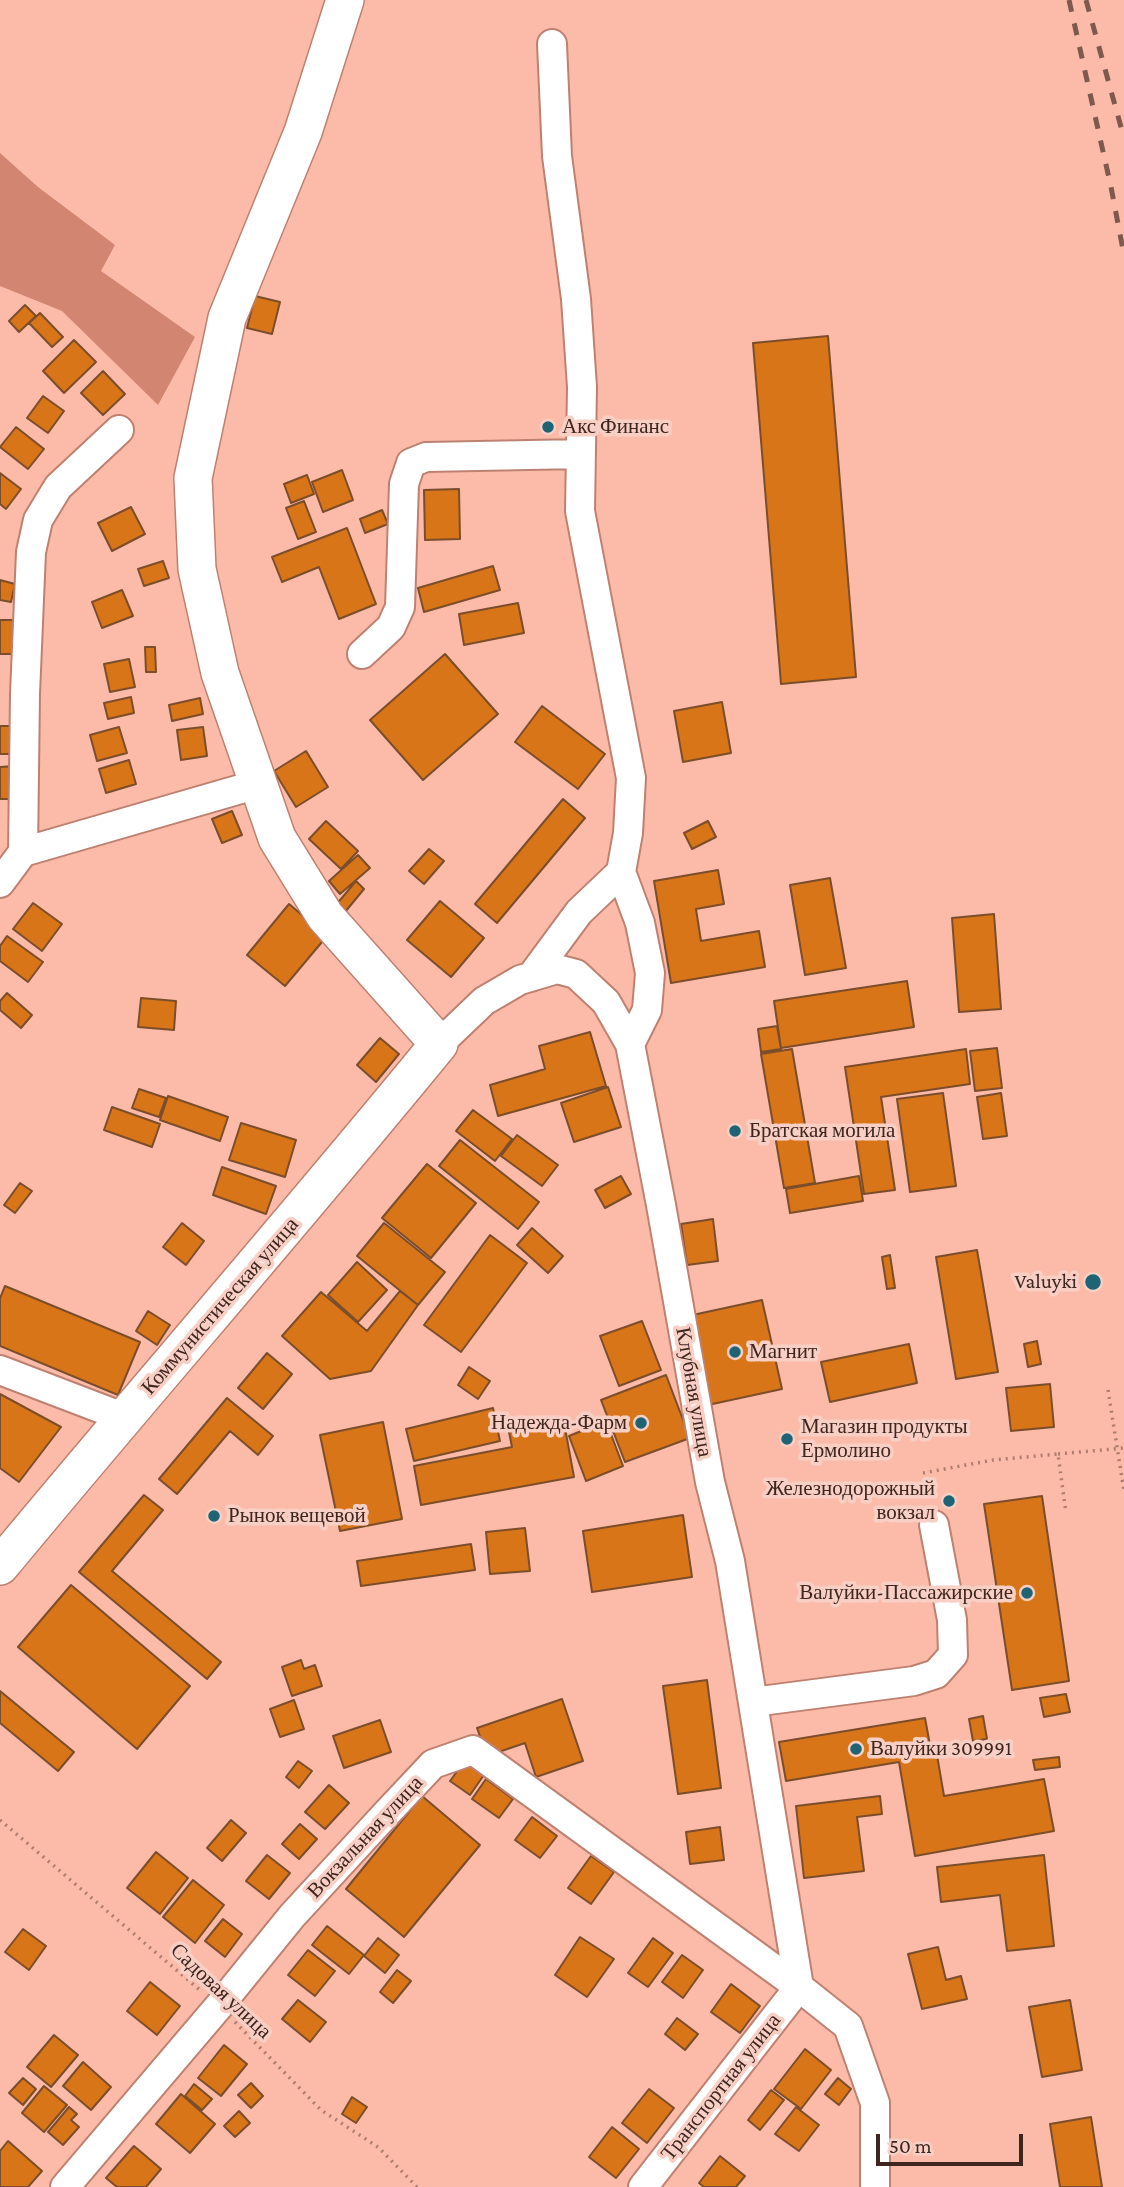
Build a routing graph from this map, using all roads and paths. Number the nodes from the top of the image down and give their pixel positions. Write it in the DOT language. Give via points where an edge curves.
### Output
graph roads {
  1 [pos="345,0"];
  2 [pos="552,44"];
  3 [pos="119,430"];
  4 [pos="581,454"];
  5 [pos="362,654"];
  6 [pos="258,784"];
  7 [pos="0,824"];
  8 [pos="23,852"];
  9 [pos="621,872"];
  10 [pos="0,883"];
  11 [pos="531,977"];
  12 [pos="439,1044"];
  13 [pos="630,1044"];
  14 [pos="0,1370"];
  15 [pos="1108,1391"];
  16 [pos="123,1417"];
  17 [pos="1117,1448"];
  18 [pos="1124,1448"];
  19 [pos="1058,1454"];
  20 [pos="923,1473"];
  21 [pos="1124,1491"];
  22 [pos="1066,1513"];
  23 [pos="934,1525"];
  24 [pos="0,1566"];
  25 [pos="753,1702"];
  26 [pos="0,1820"];
  27 [pos="799,1987"];
  28 [pos="219,2006"];
  29 [pos="65,2187"];
  30 [pos="417,2187"];
  31 [pos="643,2187"];
  32 [pos="875,2187"];
  1 -- 6 [label="main road" via="303,132 227,318 193,478 197,569 220,673"];
  2 -- 4 [label="street" via="557,156 583,387"];
  3 -- 8 [label="street" via="58,487 35,530 25,694"];
  4 -- 5 [label="street" via="426,457 411,463 404,484 400,607 391,627"];
  4 -- 9 [label="street" via="580,511 631,778"];
  6 -- 8 [label="street"];
  6 -- 12 [label="main road" via="277,838 325,916"];
  7 -- 8 [label="street" via="10,830"];
  8 -- 10 [label="street"];
  9 -- 11 [label="street" via="579,912"];
  9 -- 13 [label="street" via="640,923 650,973 647,1010"];
  11 -- 12 [label="street, Клубная улица" via="484,1001"];
  11 -- 13 [label="street, Клубная улица" via="557,969 576,974 606,1002"];
  12 -- 16 [label="main road, Коммунистическая улица" via="311,1201"];
  13 -- 25 [label="street, Клубная улица"];
  14 -- 16 [label="street"];
  15 -- 17 [label="path"];
  16 -- 24 [label="main road, Коммунистическая улица"];
  17 -- 18 [label="path, bridge"];
  17 -- 19 [label="path, bridge"];
  17 -- 21 [label="path"];
  19 -- 20 [label="path"];
  19 -- 22 [label="path"];
  23 -- 25 [label="street" via="952,1620 953,1655 936,1674 914,1681"];
  25 -- 27 [label="street, Клубная улица"];
  26 -- 28 [label="path, Садовая улица"];
  27 -- 28 [label="street, Вокзальная улица" via="473,1750 433,1764 292,1916"];
  27 -- 31 [label="street, Транспортная улица"];
  27 -- 32 [label="street" via="848,2025 875,2103"];
  28 -- 29 [label="street, Вокзальная улица"];
  28 -- 30 [label="path, Садовая улица" via="321,2110 378,2147"];
}
